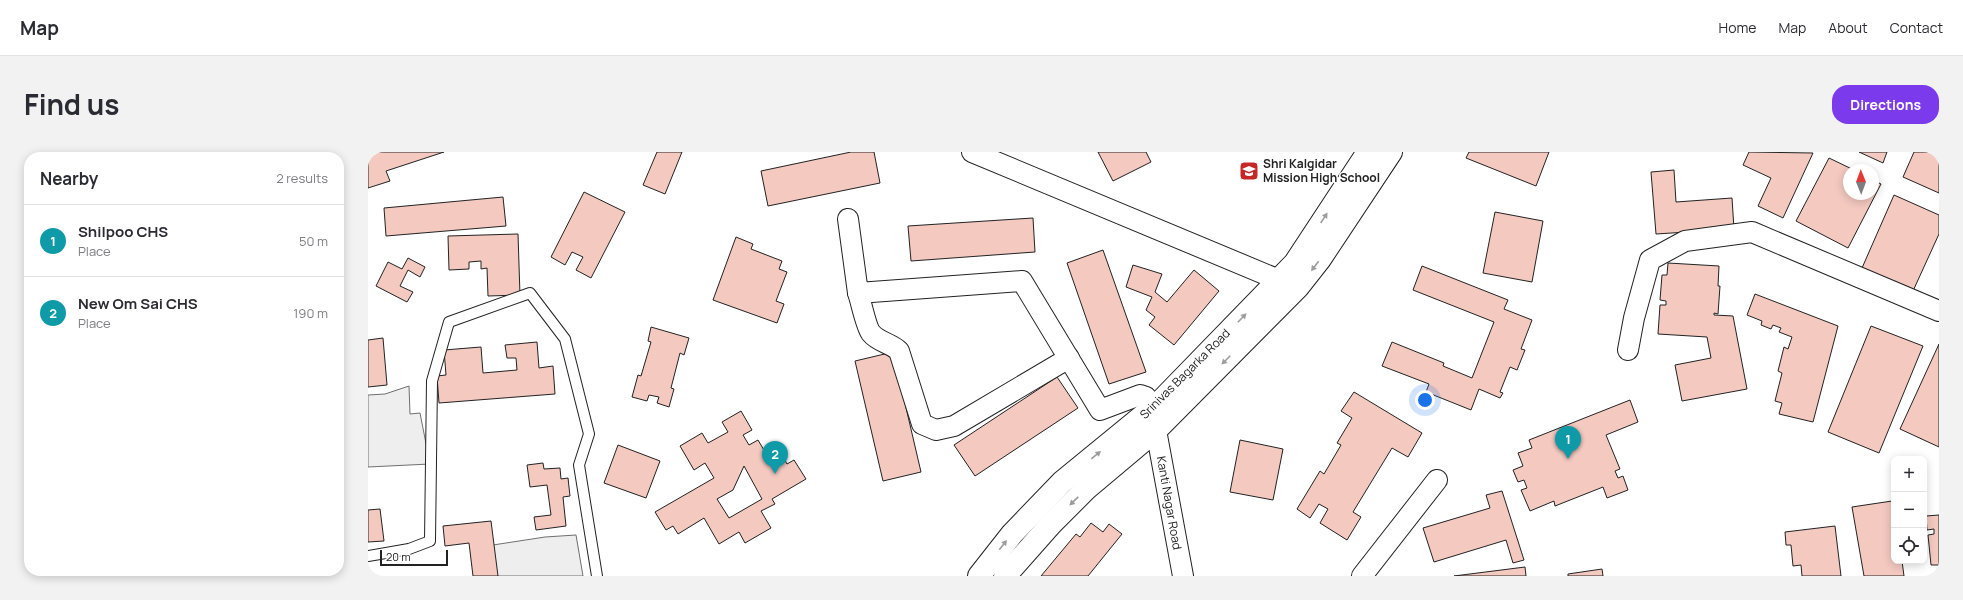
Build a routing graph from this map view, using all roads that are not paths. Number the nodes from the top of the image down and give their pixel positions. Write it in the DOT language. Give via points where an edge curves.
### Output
graph roads {
  1 [pos="972,152"];
  2 [pos="1368,152"];
  3 [pos="1391,152"];
  4 [pos="848,219"];
  5 [pos="1279,280"];
  6 [pos="858,293"];
  7 [pos="1939,311"];
  8 [pos="1628,350"];
  9 [pos="1069,358"];
  10 [pos="1153,407"];
  11 [pos="1156,430"];
  12 [pos="1437,480"];
  13 [pos="368,556"];
  14 [pos="597,576"];
  15 [pos="979,576"];
  16 [pos="1005,576"];
  17 [pos="1183,576"];
  18 [pos="1362,576"];
  1 -- 5 [label="street"];
  5 -- 2 [label="street, Srinivas Bagarka Road, one-way" via="1295,263"];
  3 -- 11 [label="street, Srinivas Bagarka Road, one-way" via="1320,259 1298,287"];
  4 -- 6 [label="street"];
  10 -- 5 [label="street, Srinivas Bagarka Road, one-way"];
  6 -- 9 [label="street" via="1022,281"];
  6 -- 9 [label="street" via="870,332 899,352 922,424 936,430 954,426"];
  7 -- 8 [label="street" via="1752,232 1685,241 1650,260"];
  9 -- 10 [label="street" via="1100,410 1140,395 1146,397"];
  15 -- 10 [label="street, Srinivas Bagarka Road, one-way" via="1012,534 1062,482"];
  11 -- 16 [label="street, Srinivas Bagarka Road, one-way" via="1087,488"];
  11 -- 17 [label="street, Kanti Nagar Road"];
  12 -- 18 [label="street"];
  13 -- 14 [label="lane" via="409,549 430,541 432,381 450,322 530,293 565,339 589,434 579,465"];
}
